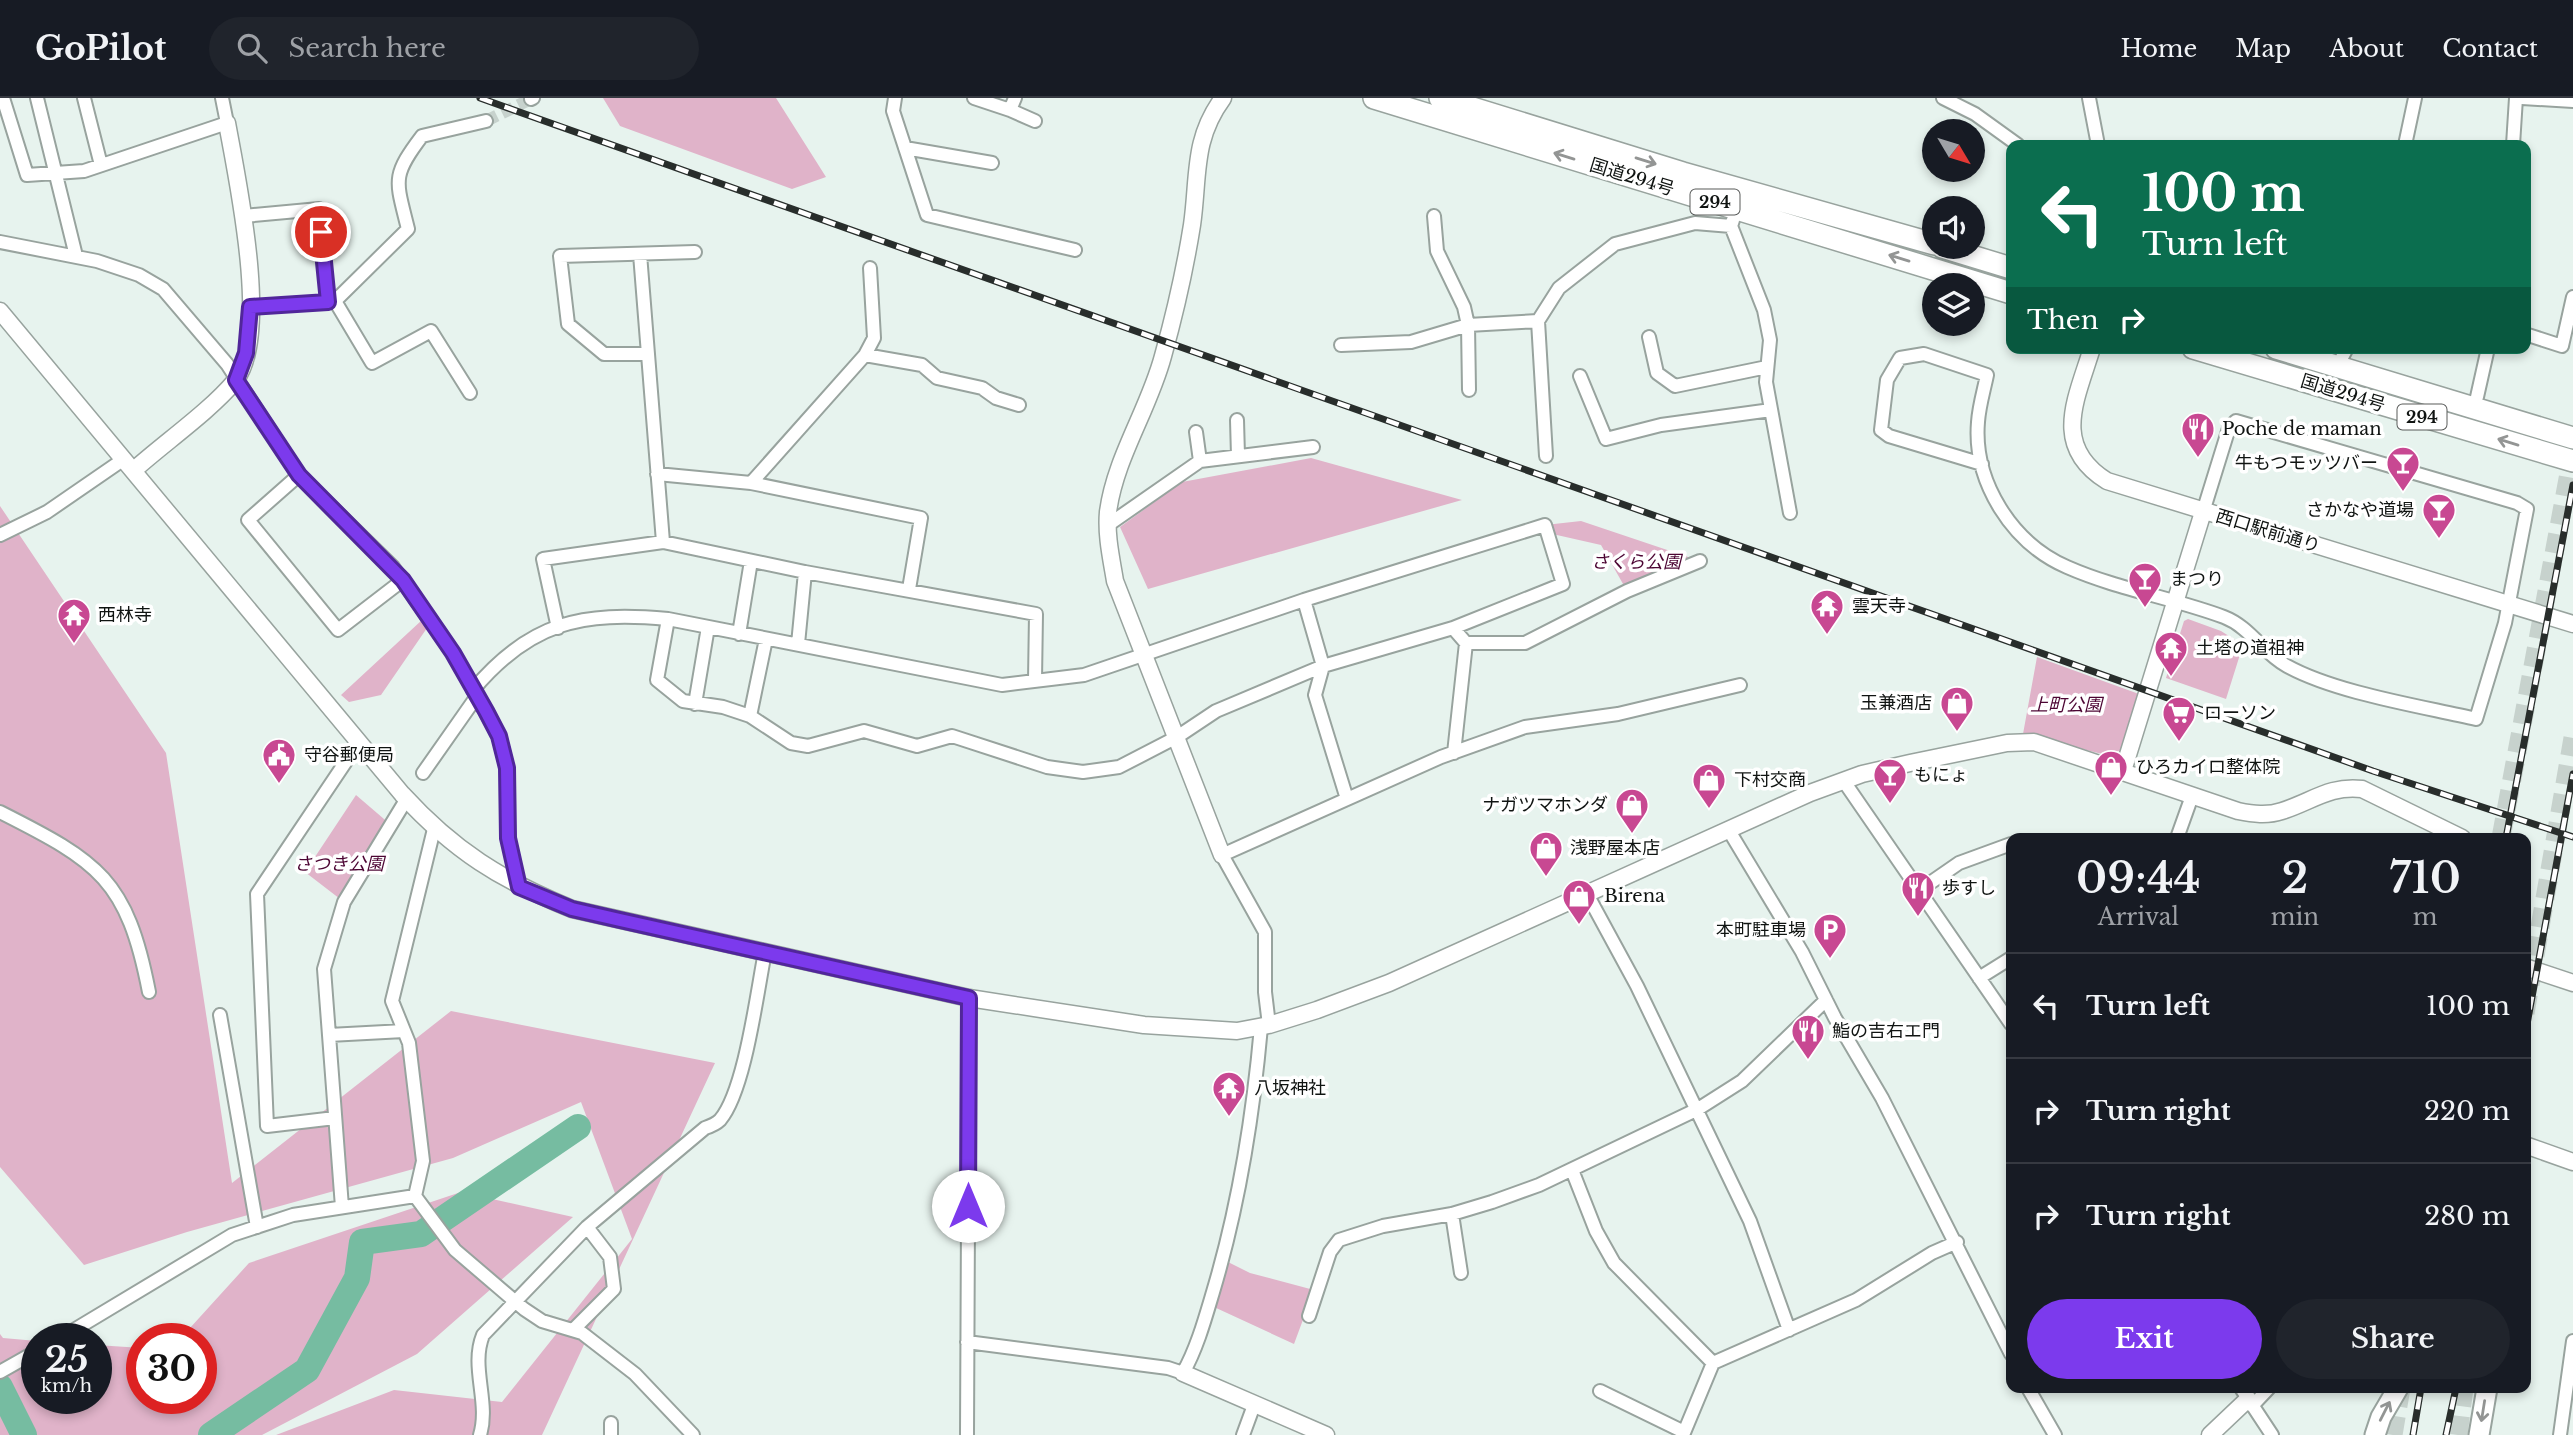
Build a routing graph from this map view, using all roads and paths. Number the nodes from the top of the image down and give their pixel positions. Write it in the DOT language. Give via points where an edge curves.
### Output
graph roads {
  1 [pos="3,98"];
  2 [pos="37,98"];
  3 [pos="84,98"];
  4 [pos="222,98"];
  5 [pos="895,98"];
  6 [pos="974,98"];
  7 [pos="1223,98"];
  8 [pos="1374,98"];
  9 [pos="1440,98"];
  10 [pos="1942,98"];
  11 [pos="2089,98"];
  12 [pos="2415,98"];
  13 [pos="2516,98"];
  14 [pos="2522,98"];
  15 [pos="2573,101"];
  16 [pos="1012,104"];
  17 [pos="486,121"];
  18 [pos="1035,121"];
  19 [pos="227,123"];
  20 [pos="2011,140"];
  21 [pos="2097,140"];
  22 [pos="2406,140"];
  23 [pos="2513,140"];
  24 [pos="905,148"];
  25 [pos="992,163"];
  26 [pos="101,165"];
  27 [pos="56,173"];
  28 [pos="1738,208"];
  29 [pos="244,216"];
  30 [pos="1434,216"];
  31 [pos="0,242"];
  32 [pos="1922,242"];
  33 [pos="1075,250"];
  34 [pos="695,252"];
  35 [pos="640,254"];
  36 [pos="76,256"];
  37 [pos="1981,259"];
  38 [pos="2006,266"];
  39 [pos="870,268"];
  40 [pos="2006,291"];
  41 [pos="2573,297"];
  42 [pos="332,302"];
  43 [pos="250,307"];
  44 [pos="0,311"];
  45 [pos="1538,321"];
  46 [pos="1468,325"];
  47 [pos="2531,336"];
  48 [pos="1649,337"];
  49 [pos="1341,345"];
  50 [pos="648,354"];
  51 [pos="2090,354"];
  52 [pos="2213,354"];
  53 [pos="2320,354"];
  54 [pos="2487,354"];
  55 [pos="865,355"];
  56 [pos="2342,357"];
  57 [pos="1767,367"];
  58 [pos="1580,376"];
  59 [pos="236,380"];
  60 [pos="1469,390"];
  61 [pos="470,393"];
  62 [pos="2477,397"];
  63 [pos="1018,405"];
  64 [pos="1771,410"];
  65 [pos="1237,420"];
  66 [pos="1196,432"];
  67 [pos="2573,438"];
  68 [pos="1313,447"];
  69 [pos="1238,456"];
  70 [pos="1546,456"];
  71 [pos="1200,461"];
  72 [pos="2573,461"];
  73 [pos="129,464"];
  74 [pos="1982,464"];
  75 [pos="657,474"];
  76 [pos="299,475"];
  77 [pos="751,483"];
  78 [pos="2203,512"];
  79 [pos="1790,513"];
  80 [pos="1108,526"];
  81 [pos="0,535"];
  82 [pos="663,542"];
  83 [pos="751,561"];
  84 [pos="1700,561"];
  85 [pos="805,572"];
  86 [pos="403,580"];
  87 [pos="909,589"];
  88 [pos="1304,600"];
  89 [pos="2175,601"];
  90 [pos="2509,604"];
  91 [pos="668,620"];
  92 [pos="2573,624"];
  93 [pos="708,627"];
  94 [pos="558,628"];
  95 [pos="1453,628"];
  96 [pos="739,634"];
  97 [pos="766,639"];
  98 [pos="1466,643"];
  99 [pos="799,644"];
  100 [pos="1145,655"];
  101 [pos="1323,666"];
  102 [pos="1035,680"];
  103 [pos="1740,685"];
  104 [pos="475,693"];
  105 [pos="695,705"];
  106 [pos="750,716"];
  107 [pos="1177,737"];
  108 [pos="359,742"];
  109 [pos="1454,753"];
  110 [pos="2123,771"];
  111 [pos="423,774"];
  112 [pos="1843,780"];
  113 [pos="2192,796"];
  114 [pos="1347,799"];
  115 [pos="406,800"];
  116 [pos="0,812"];
  117 [pos="433,829"];
  118 [pos="1728,829"];
  119 [pos="2179,833"];
  120 [pos="2452,833"];
  121 [pos="2006,846"];
  122 [pos="1222,855"];
  123 [pos="519,887"];
  124 [pos="1917,892"];
  125 [pos="1587,894"];
  126 [pos="765,951"];
  127 [pos="2006,961"];
  128 [pos="2531,969"];
  129 [pos="1979,978"];
  130 [pos="2573,983"];
  131 [pos="149,992"];
  132 [pos="969,998"];
  133 [pos="1826,1000"];
  134 [pos="220,1015"];
  135 [pos="2006,1017"];
  136 [pos="1265,1026"];
  137 [pos="404,1031"];
  138 [pos="329,1035"];
  139 [pos="1698,1109"];
  140 [pos="335,1118"];
  141 [pos="2531,1147"];
  142 [pos="2573,1162"];
  143 [pos="1572,1170"];
  144 [pos="415,1196"];
  145 [pos="342,1207"];
  146 [pos="1452,1214"];
  147 [pos="257,1227"];
  148 [pos="587,1227"];
  149 [pos="1957,1242"];
  150 [pos="1461,1273"];
  151 [pos="517,1301"];
  152 [pos="1309,1316"];
  153 [pos="85,1323"];
  154 [pos="573,1330"];
  155 [pos="1789,1330"];
  156 [pos="2573,1341"];
  157 [pos="967,1342"];
  158 [pos="2006,1345"];
  159 [pos="21,1361"];
  160 [pos="1713,1363"];
  161 [pos="0,1373"];
  162 [pos="1183,1373"];
  163 [pos="1600,1391"];
  164 [pos="2031,1393"];
  165 [pos="2395,1393"];
  166 [pos="2486,1393"];
  167 [pos="2247,1398"];
  168 [pos="1254,1405"];
  169 [pos="1684,1433"];
  170 [pos="480,1435"];
  171 [pos="693,1435"];
  172 [pos="967,1435"];
  173 [pos="1243,1435"];
  174 [pos="1326,1435"];
  175 [pos="2055,1435"];
  176 [pos="2210,1435"];
  177 [pos="2272,1435"];
  178 [pos="2375,1435"];
  179 [pos="2479,1435"];
  180 [pos="2560,1435"];
  1 -- 27 [label="street" via="27,175"];
  2 -- 27 [label="street"];
  3 -- 26 [label="street"];
  4 -- 19 [label="street"];
  5 -- 24 [label="street" via="893,111"];
  6 -- 16 [label="street"];
  7 -- 80 [label="street" via="1203,134 1192,224 1169,333 1152,394 1118,473"];
  28 -- 8 [label="highway, 国道294号 / 294, one-way"];
  9 -- 28 [label="highway, 国道294号 / 294, one-way"];
  10 -- 20 [label="street"];
  11 -- 21 [label="street"];
  12 -- 22 [label="street"];
  13 -- 23 [label="street"];
  14 -- 15 [label="street"];
  16 -- 18 [label="street"];
  17 -- 42 [label="street" via="422,136 399,166 397,186 408,229"];
  19 -- 26 [label="street"];
  19 -- 29 [label="street"];
  24 -- 25 [label="street"];
  24 -- 33 [label="street" via="927,215"];
  26 -- 27 [label="street"];
  27 -- 36 [label="street"];
  28 -- 32 [label="highway, 国道294号 / 294"];
  40 -- 28 [label="highway, 国道294号 / 294, one-way"];
  28 -- 45 [label="street" via="1615,244 1559,288"];
  28 -- 57 [label="street" via="1770,340"];
  29 -- 42 [label="street" via="319,209"];
  29 -- 43 [label="street"];
  30 -- 46 [label="street" via="1437,251"];
  31 -- 36 [label="street"];
  34 -- 35 [label="street"];
  35 -- 50 [label="street"];
  35 -- 50 [label="street" via="560,256 568,324 604,354"];
  36 -- 59 [label="street" via="139,275 163,289"];
  37 -- 38 [label="highway"];
  39 -- 55 [label="street" via="874,338"];
  41 -- 47 [label="street" via="2562,346"];
  42 -- 43 [label="street"];
  42 -- 61 [label="street" via="372,363 431,331"];
  43 -- 59 [label="street" via="246,353"];
  44 -- 73 [label="street"];
  45 -- 46 [label="street"];
  45 -- 70 [label="street"];
  46 -- 49 [label="street" via="1411,342"];
  46 -- 60 [label="street"];
  48 -- 57 [label="street" via="1657,373 1675,386"];
  50 -- 75 [label="street"];
  51 -- 78 [label="street, 西口駅前通り" via="2072,420 2081,461 2107,481"];
  72 -- 52 [label="highway, 国道294号 / 294, one-way"];
  53 -- 56 [label="highway, 国道294号 / 294"];
  54 -- 62 [label="street"];
  55 -- 63 [label="street" via="922,365 937,377 982,388"];
  55 -- 77 [label="street"];
  56 -- 67 [label="highway, 国道294号 / 294"];
  57 -- 64 [label="street"];
  58 -- 64 [label="street" via="1606,439 1661,425"];
  59 -- 73 [label="street"];
  59 -- 76 [label="street"];
  64 -- 79 [label="street"];
  65 -- 69 [label="street"];
  66 -- 71 [label="street"];
  68 -- 69 [label="street"];
  69 -- 71 [label="street"];
  71 -- 80 [label="street"];
  73 -- 81 [label="street"];
  73 -- 108 [label="street"];
  74 -- 74 [label="street" via="1881,430 1887,380 1900,358 1924,354 1987,375 1978,423"];
  74 -- 89 [label="street" via="1998,509 2016,530 2065,567"];
  75 -- 77 [label="street"];
  75 -- 82 [label="street"];
  76 -- 86 [label="street"];
  76 -- 86 [label="street" via="248,520 338,631"];
  77 -- 87 [label="street" via="920,517"];
  78 -- 89 [label="street"];
  78 -- 90 [label="street, 西口駅前通り"];
  78 -- 90 [label="street" via="2229,428 2236,421 2503,499 2527,509"];
  80 -- 100 [label="street" via="1115,581"];
  82 -- 83 [label="street"];
  82 -- 94 [label="street" via="543,559"];
  83 -- 85 [label="street"];
  83 -- 96 [label="street"];
  84 -- 98 [label="street" via="1627,591 1525,643"];
  85 -- 87 [label="street"];
  85 -- 99 [label="street"];
  86 -- 104 [label="street"];
  87 -- 102 [label="street" via="1036,614"];
  88 -- 95 [label="street" via="1545,525 1563,584"];
  88 -- 100 [label="street"];
  88 -- 101 [label="street"];
  89 -- 90 [label="street" via="2227,619 2300,672 2375,696 2476,719"];
  89 -- 110 [label="street"];
  90 -- 92 [label="street, 西口駅前通り"];
  91 -- 93 [label="street"];
  91 -- 94 [label="street" via="597,617"];
  91 -- 105 [label="street" via="657,680"];
  93 -- 96 [label="street"];
  93 -- 105 [label="street"];
  94 -- 104 [label="street" via="498,660"];
  95 -- 98 [label="street"];
  95 -- 101 [label="street"];
  96 -- 97 [label="street"];
  97 -- 99 [label="street"];
  97 -- 106 [label="street"];
  98 -- 109 [label="street"];
  99 -- 102 [label="street" via="1002,685"];
  100 -- 102 [label="street" via="1084,675"];
  100 -- 107 [label="street"];
  101 -- 107 [label="street" via="1216,710"];
  101 -- 114 [label="street" via="1315,695"];
  103 -- 109 [label="street" via="1618,713 1525,727"];
  104 -- 111 [label="street"];
  104 -- 123 [label="street" via="503,748 508,838"];
  105 -- 106 [label="street" via="723,707"];
  106 -- 107 [label="street" via="791,743 808,747 864,731 917,746 952,736 1047,767 1083,772 1119,767"];
  107 -- 122 [label="street"];
  108 -- 117 [label="street"];
  108 -- 140 [label="street" via="257,894 267,1126"];
  109 -- 114 [label="street"];
  110 -- 112 [label="street" via="2049,746 2007,743"];
  110 -- 113 [label="street"];
  112 -- 118 [label="street"];
  112 -- 124 [label="street"];
  113 -- 119 [label="street"];
  113 -- 120 [label="street" via="2260,815 2279,812 2329,790 2362,789"];
  114 -- 122 [label="street"];
  115 -- 138 [label="street" via="344,902 324,969"];
  116 -- 131 [label="street" via="61,842 99,870 122,903 140,946"];
  117 -- 123 [label="street"];
  117 -- 137 [label="street" via="392,1001"];
  118 -- 125 [label="street"];
  118 -- 133 [label="street"];
  121 -- 124 [label="street" via="1959,863"];
  122 -- 136 [label="street" via="1265,932"];
  123 -- 126 [label="street" via="572,909"];
  124 -- 129 [label="street"];
  125 -- 136 [label="street" via="1356,997"];
  125 -- 139 [label="street"];
  126 -- 132 [label="street"];
  126 -- 148 [label="street" via="738,1079 718,1123 705,1128"];
  127 -- 129 [label="street"];
  128 -- 130 [label="street"];
  129 -- 135 [label="street"];
  132 -- 136 [label="street" via="1144,1026 1237,1031"];
  132 -- 157 [label="street"];
  133 -- 139 [label="street" via="1742,1081"];
  133 -- 149 [label="street"];
  134 -- 147 [label="street"];
  136 -- 162 [label="street" via="1230,1228 1208,1309"];
  137 -- 138 [label="street"];
  137 -- 144 [label="street" via="423,1161"];
  138 -- 140 [label="street"];
  139 -- 143 [label="street"];
  139 -- 155 [label="street" via="1751,1221"];
  140 -- 145 [label="street"];
  141 -- 142 [label="street"];
  143 -- 146 [label="street"];
  143 -- 160 [label="street" via="1614,1263"];
  144 -- 145 [label="street"];
  144 -- 151 [label="street" via="455,1250"];
  145 -- 147 [label="street"];
  146 -- 150 [label="street"];
  146 -- 152 [label="street" via="1383,1226 1339,1240 1330,1252"];
  147 -- 153 [label="street" via="232,1236"];
  148 -- 151 [label="street"];
  148 -- 154 [label="street" via="610,1257 614,1289"];
  149 -- 155 [label="street" via="1856,1300"];
  149 -- 158 [label="street"];
  151 -- 154 [label="street" via="542,1321"];
  151 -- 170 [label="street" via="487,1329 480,1342 477,1354 485,1408"];
  154 -- 171 [label="street" via="635,1374"];
  155 -- 160 [label="street"];
  156 -- 180 [label="street"];
  157 -- 162 [label="street"];
  157 -- 172 [label="street"];
  159 -- 161 [label="street"];
  160 -- 169 [label="street"];
  162 -- 168 [label="street"];
  163 -- 169 [label="street"];
  164 -- 175 [label="street"];
  178 -- 165 [label="main road, one-way"];
  166 -- 179 [label="main road, one-way"];
  167 -- 176 [label="street"];
  167 -- 177 [label="street"];
  168 -- 173 [label="street"];
  168 -- 174 [label="street"];
}
